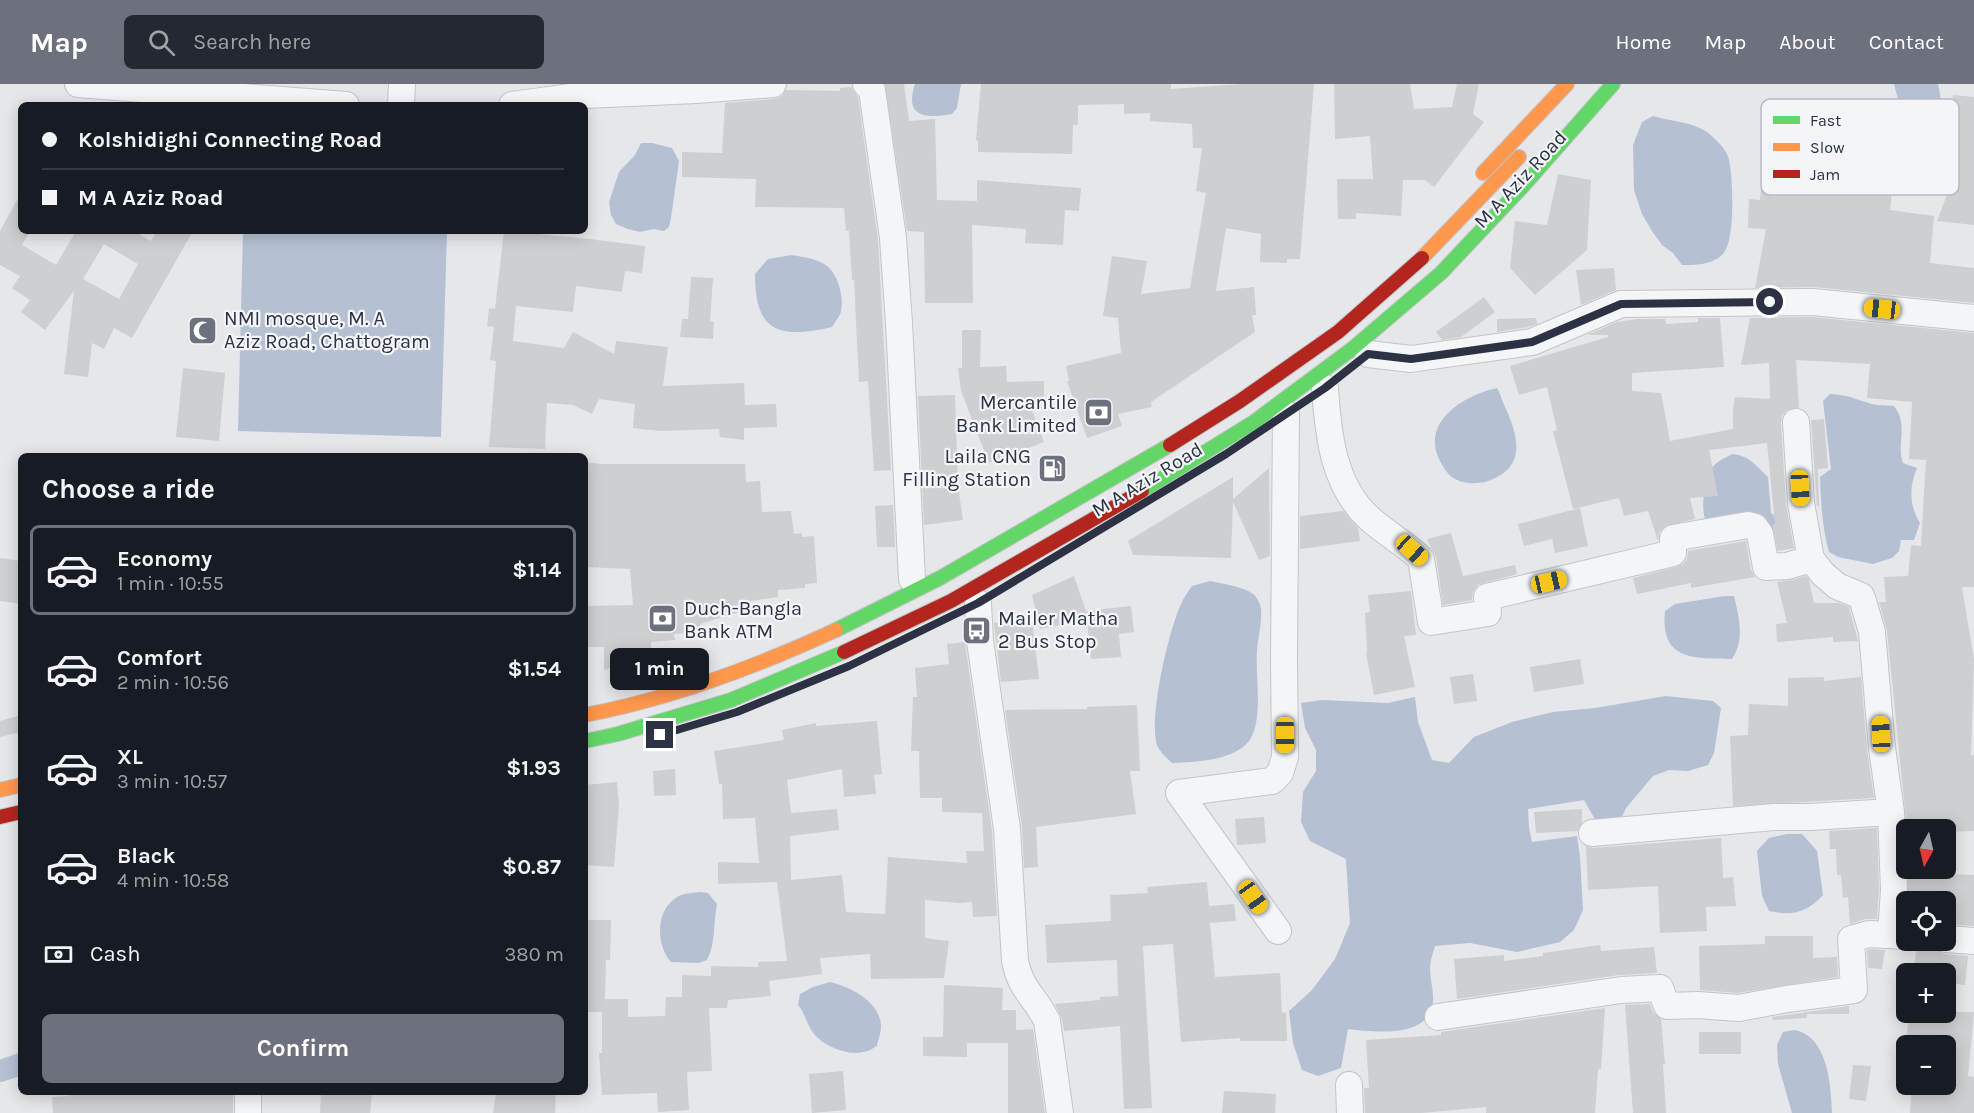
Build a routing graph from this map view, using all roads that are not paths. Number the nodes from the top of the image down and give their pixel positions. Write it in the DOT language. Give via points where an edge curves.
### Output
graph roads {
  1 [pos="78,84"];
  2 [pos="402,84"];
  3 [pos="773,84"];
  4 [pos="866,84"];
  5 [pos="1567,84"];
  6 [pos="1613,84"];
  7 [pos="308,102"];
  8 [pos="401,102"];
  9 [pos="534,102"];
  10 [pos="1532,143"];
  11 [pos="1472,185"];
  12 [pos="1492,239"];
  13 [pos="1974,318"];
  14 [pos="1359,361"];
  15 [pos="1253,375"];
  16 [pos="1313,396"];
  17 [pos="1796,422"];
  18 [pos="1811,559"];
  19 [pos="1047,562"];
  20 [pos="912,579"];
  21 [pos="978,603"];
  22 [pos="817,624"];
  23 [pos="754,650"];
  24 [pos="768,699"];
  25 [pos="588,702"];
  26 [pos="588,715"];
  27 [pos="588,740"];
  28 [pos="588,753"];
  29 [pos="18,786"];
  30 [pos="0,790"];
  31 [pos="1891,812"];
  32 [pos="18,813"];
  33 [pos="0,818"];
  34 [pos="1592,833"];
  35 [pos="1896,908"];
  36 [pos="1278,932"];
  37 [pos="1896,936"];
  38 [pos="1956,940"];
  39 [pos="1974,941"];
  40 [pos="1438,1017"];
  41 [pos="1349,1085"];
  42 [pos="248,1095"];
  43 [pos="248,1113"];
  44 [pos="1060,1113"];
  45 [pos="1350,1113"];
  1 -- 7 [label="street"];
  2 -- 8 [label="street"];
  3 -- 9 [label="street" via="585,95"];
  4 -- 20 [label="street" via="872,90 892,238"];
  5 -- 11 [label="main road, M A Aziz Road"];
  6 -- 27 [label="main road" via="1441,273 1352,349 1254,422 1155,484 951,601 731,700"];
  10 -- 26 [label="main road" via="1425,255 1338,332 1142,463 940,578 833,631 724,676"];
  12 -- 14 [label="main road, M A Aziz Road" via="1451,281"];
  13 -- 14 [label="street" via="1813,302 1621,304 1532,342 1411,359"];
  15 -- 20 [label="main road, M A Aziz Road" via="1136,452"];
  16 -- 18 [label="street" via="1327,418 1336,468 1359,508 1421,559 1431,622 1488,613 1487,597 1673,553 1673,538 1748,525 1760,534 1766,567"];
  16 -- 19 [label="main road, M A Aziz Road" via="1226,454"];
  16 -- 36 [label="street" via="1284,660 1285,757 1280,773 1272,782 1179,794"];
  17 -- 18 [label="street" via="1801,503"];
  18 -- 31 [label="street" via="1837,586 1863,601 1872,632"];
  20 -- 22 [label="main road, M A Aziz Road"];
  21 -- 44 [label="street" via="1007,829 1015,961 1019,978 1047,1021"];
  23 -- 25 [label="main road" via="685,675"];
  24 -- 28 [label="main road" via="737,712"];
  29 -- 30 [label="main road"];
  31 -- 34 [label="street" via="1774,817"];
  31 -- 35 [label="street"];
  32 -- 33 [label="main road"];
  37 -- 40 [label="street" via="1869,934 1851,939 1854,990 1739,1008 1667,1006 1660,988 1621,990"];
  38 -- 39 [label="street"];
  41 -- 45 [label="street"];
  42 -- 43 [label="street"];
}
